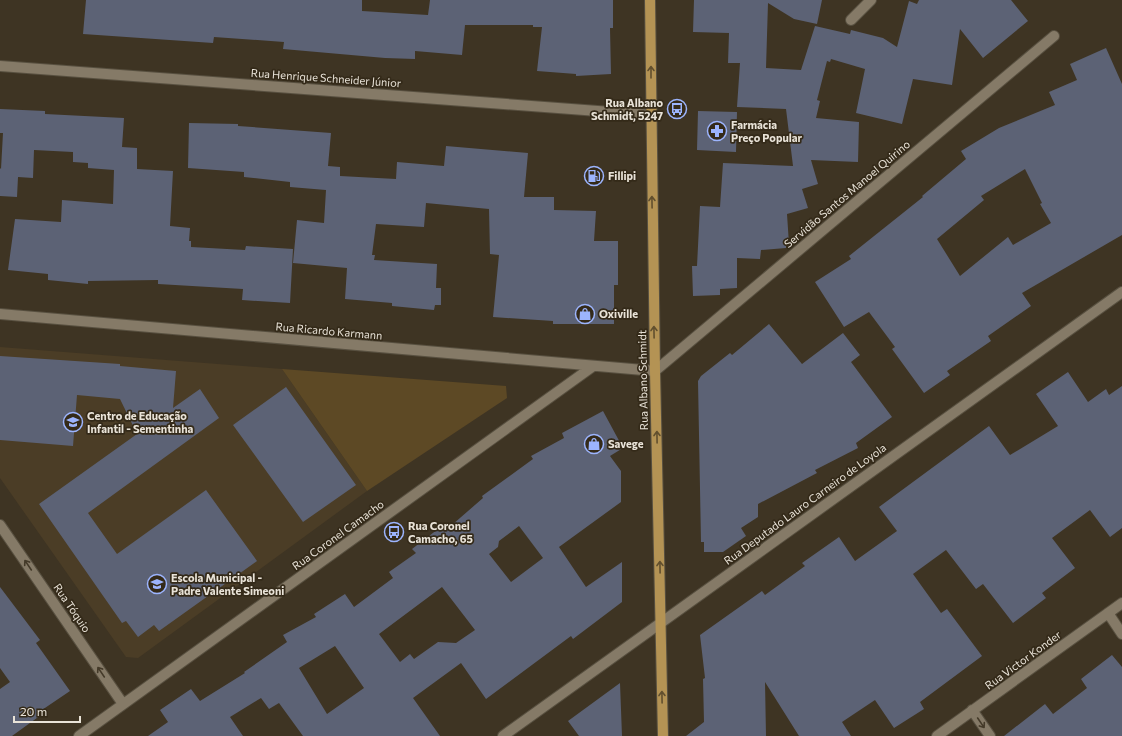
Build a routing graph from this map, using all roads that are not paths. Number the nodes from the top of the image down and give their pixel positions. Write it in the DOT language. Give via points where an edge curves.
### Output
graph roads {
  1 [pos="650,0"];
  2 [pos="871,0"];
  3 [pos="851,20"];
  4 [pos="1054,36"];
  5 [pos="0,66"];
  6 [pos="651,115"];
  7 [pos="1122,292"];
  8 [pos="0,314"];
  9 [pos="592,367"];
  10 [pos="655,371"];
  11 [pos="0,524"];
  12 [pos="1122,603"];
  13 [pos="1108,613"];
  14 [pos="661,622"];
  15 [pos="1122,634"];
  16 [pos="123,704"];
  17 [pos="972,710"];
  18 [pos="79,736"];
  19 [pos="503,736"];
  20 [pos="663,736"];
  21 [pos="937,736"];
  22 [pos="990,736"];
  6 -- 1 [label="main road, Rua Albano Schmidt, one-way"];
  2 -- 3 [label="street"];
  4 -- 10 [label="street, Servidão Santos Manoel Quirino"];
  5 -- 6 [label="street, Rua Henrique Schneider Júnior"];
  10 -- 6 [label="main road, Rua Albano Schmidt, one-way"];
  7 -- 14 [label="street, Rua Deputado Lauro Carneiro de Loyola"];
  8 -- 9 [label="street, Rua Ricardo Karmann"];
  9 -- 10 [label="street, Rua Ricardo Karmann"];
  9 -- 16 [label="street, Rua Coronel Camacho"];
  14 -- 10 [label="main road, Rua Albano Schmidt, one-way"];
  16 -- 11 [label="street, Rua Tóquio, one-way"];
  12 -- 13 [label="street, Rua Victor Konder"];
  13 -- 15 [label="street"];
  13 -- 17 [label="street, Rua Victor Konder"];
  14 -- 19 [label="street, Rua Deputado Lauro Carneiro de Loyola"];
  20 -- 14 [label="main road, Rua Albano Schmidt, one-way"];
  16 -- 18 [label="street, Rua Coronel Camacho"];
  17 -- 21 [label="street, Rua Victor Konder"];
  17 -- 22 [label="street, one-way"];
}
